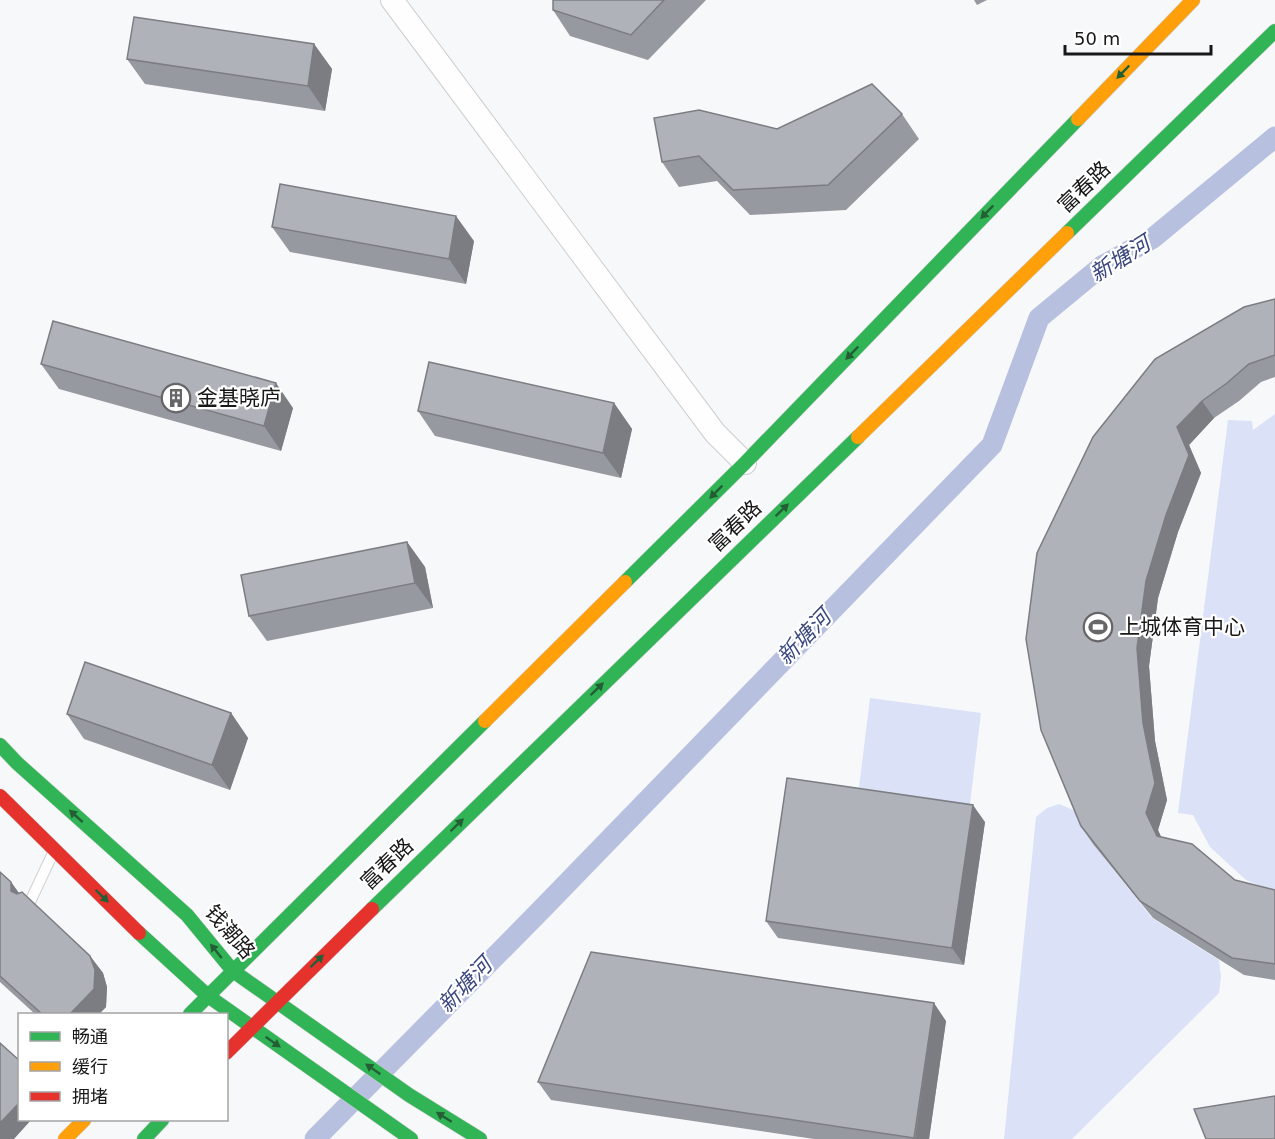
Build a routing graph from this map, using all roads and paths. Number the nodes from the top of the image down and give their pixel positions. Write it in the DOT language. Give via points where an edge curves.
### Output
graph roads {
  1 [pos="392,0"];
  2 [pos="1193,0"];
  3 [pos="1275,30"];
  4 [pos="745,463"];
  5 [pos="0,745"];
  6 [pos="0,796"];
  7 [pos="55,850"];
  8 [pos="28,904"];
  9 [pos="233,971"];
  10 [pos="208,996"];
  11 [pos="276,1002"];
  12 [pos="191,1013"];
  13 [pos="251,1027"];
  14 [pos="228,1051"];
  15 [pos="82,1121"];
  16 [pos="160,1121"];
  17 [pos="65,1139"];
  18 [pos="144,1139"];
  19 [pos="411,1139"];
  20 [pos="480,1139"];
  1 -- 4 [label="street" via="715,433"];
  2 -- 4 [label="main road, 富春路, one-way"];
  11 -- 3 [label="main road, 富春路, one-way"];
  4 -- 9 [label="main road, 富春路, one-way"];
  9 -- 5 [label="main road, 钱潮路, one-way" via="187,915"];
  6 -- 7 [label="main road"];
  7 -- 8 [label="lane"];
  7 -- 10 [label="main road, one-way"];
  9 -- 10 [label="main road, 富春路"];
  9 -- 11 [label="main road, 钱潮路"];
  10 -- 12 [label="main road, 富春路"];
  10 -- 13 [label="main road"];
  11 -- 13 [label="main road, 富春路"];
  20 -- 11 [label="main road, 钱潮路, one-way" via="409,1095"];
  13 -- 14 [label="main road, 富春路"];
  13 -- 19 [label="main road, one-way"];
  15 -- 17 [label="main road"];
  16 -- 18 [label="main road"];
}
